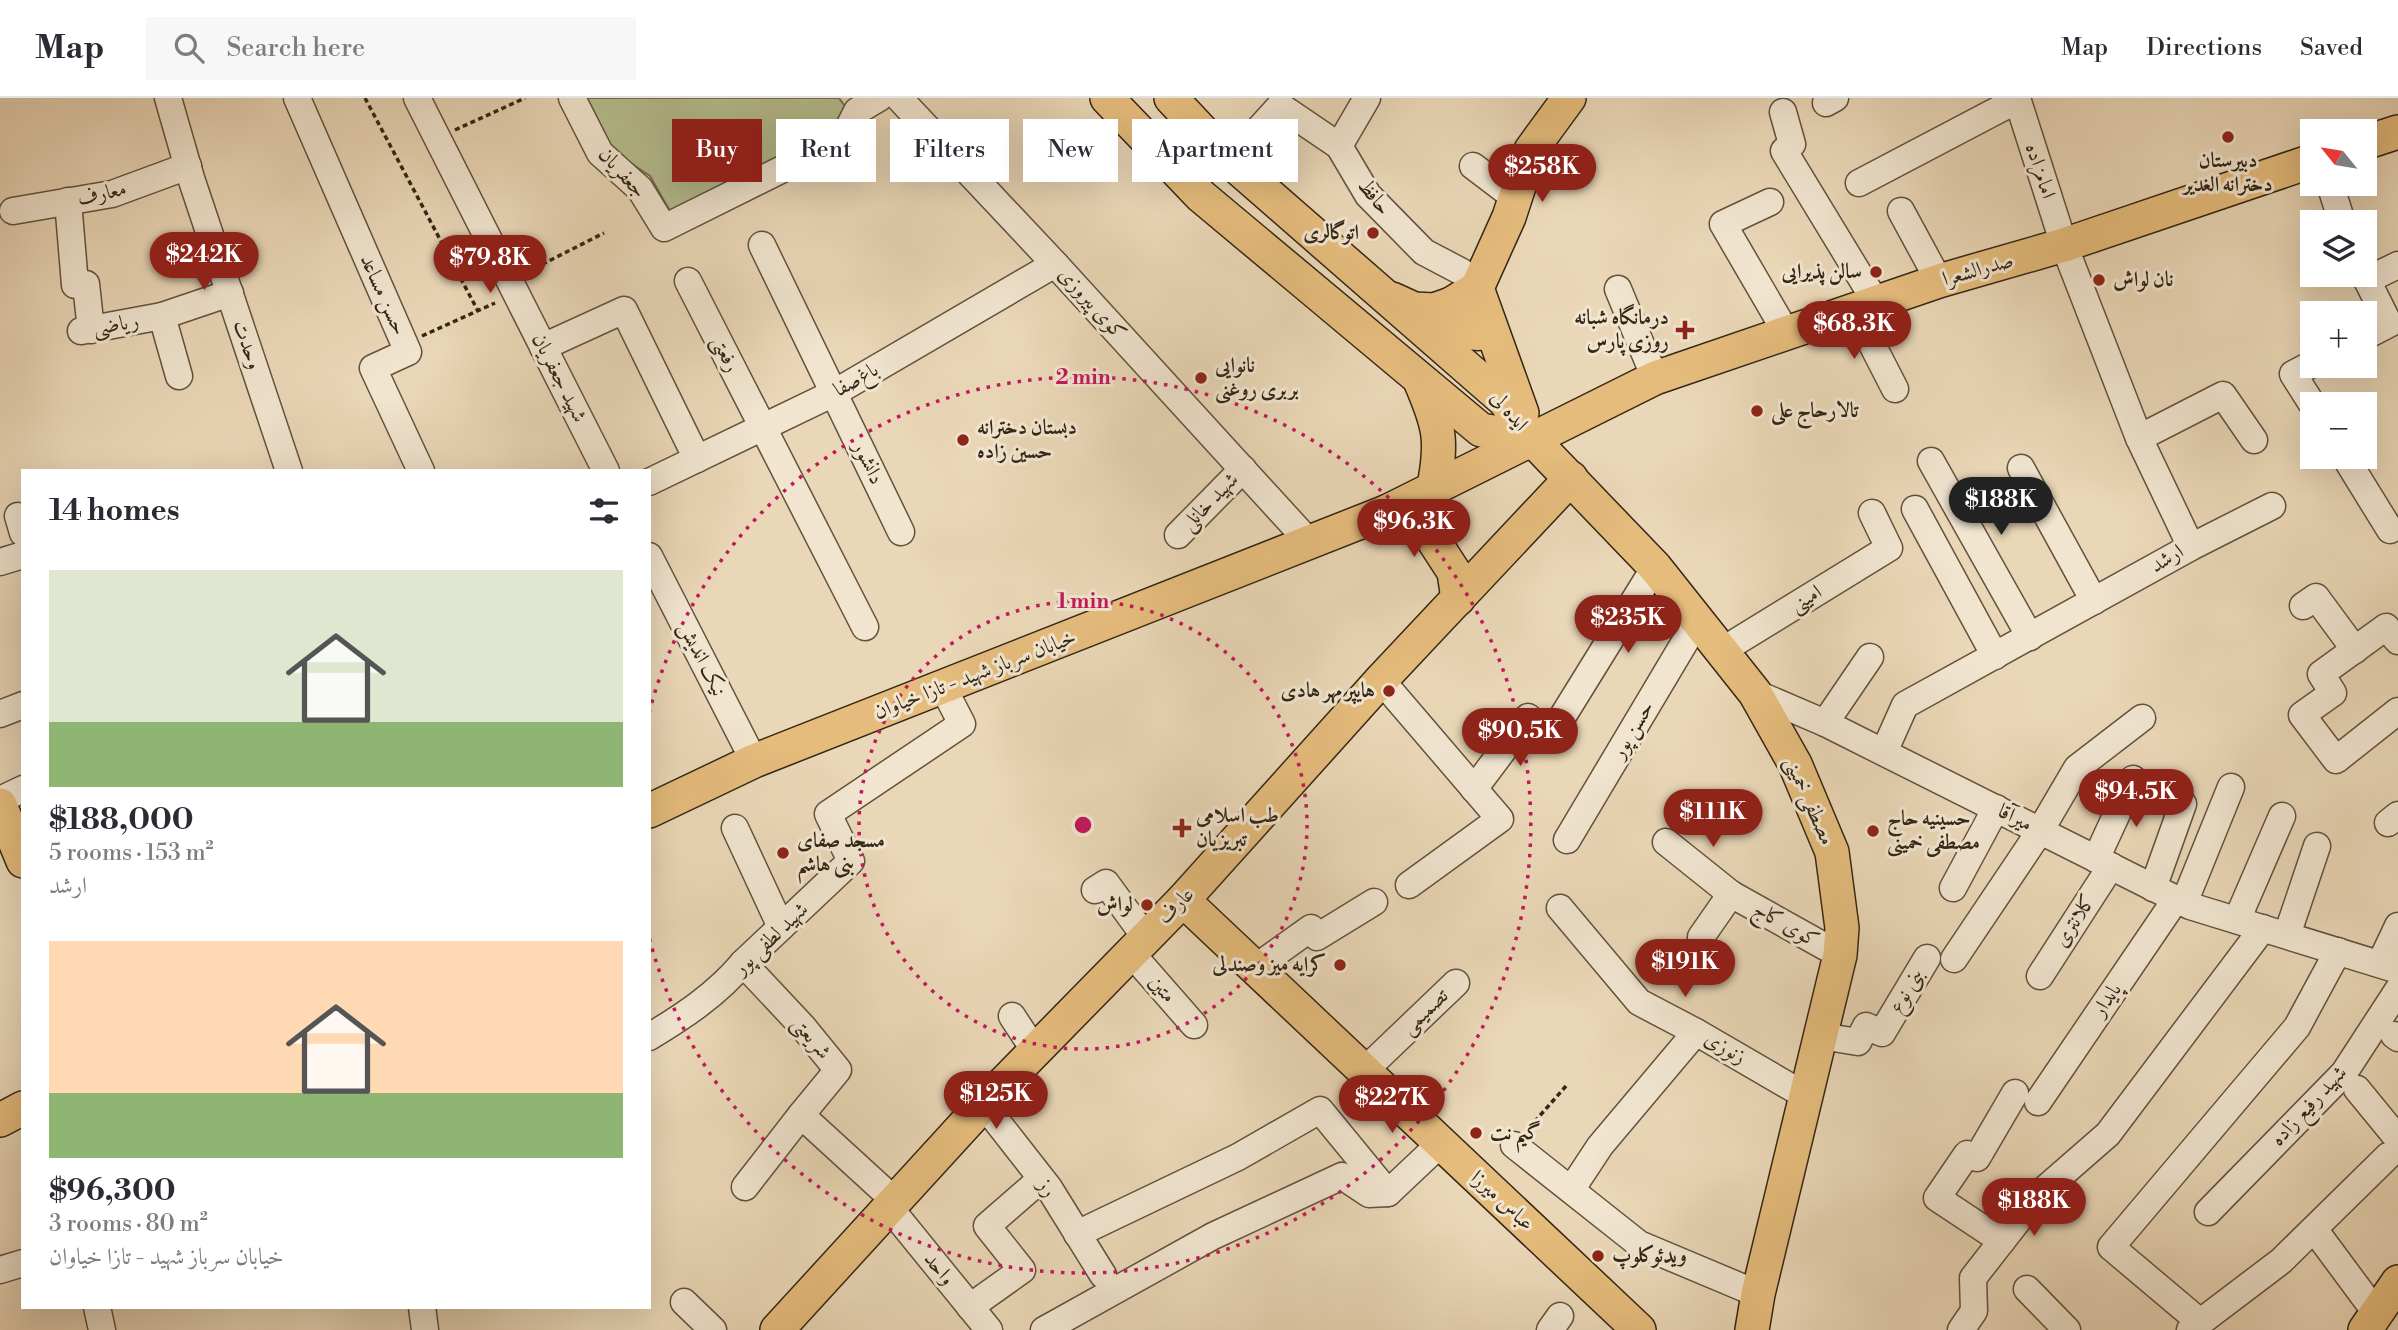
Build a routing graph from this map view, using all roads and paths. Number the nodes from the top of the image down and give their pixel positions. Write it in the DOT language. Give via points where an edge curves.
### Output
graph roads {
  1 [pos="168,98"];
  2 [pos="297,98"];
  3 [pos="365,98"];
  4 [pos="417,98"];
  5 [pos="525,98"];
  6 [pos="572,98"];
  7 [pos="900,98"];
  8 [pos="1107,98"];
  9 [pos="1367,98"];
  10 [pos="1570,98"];
  11 [pos="2017,99"];
  12 [pos="1181,102"];
  13 [pos="868,105"];
  14 [pos="1783,112"];
  15 [pos="1195,119"];
  16 [pos="1268,119"];
  17 [pos="2398,132"];
  18 [pos="438,139"];
  19 [pos="2377,139"];
  20 [pos="1339,146"];
  21 [pos="2300,165"];
  22 [pos="188,166"];
  23 [pos="1473,166"];
  24 [pos="1254,182"];
  25 [pos="1858,183"];
  26 [pos="1515,198"];
  27 [pos="68,201"];
  28 [pos="1770,202"];
  29 [pos="13,211"];
  30 [pos="1902,211"];
  31 [pos="604,233"];
  32 [pos="762,245"];
  33 [pos="2064,245"];
  34 [pos="1055,264"];
  35 [pos="2398,265"];
  36 [pos="2377,273"];
  37 [pos="688,281"];
  38 [pos="1939,281"];
  39 [pos="513,287"];
  40 [pos="2371,287"];
  41 [pos="1463,288"];
  42 [pos="1618,289"];
  43 [pos="230,293"];
  44 [pos="1381,294"];
  45 [pos="1866,307"];
  46 [pos="478,311"];
  47 [pos="162,316"];
  48 [pos="2377,330"];
  49 [pos="1787,334"];
  50 [pos="405,344"];
  51 [pos="543,347"];
  52 [pos="2300,370"];
  53 [pos="179,376"];
  54 [pos="1655,378"];
  55 [pos="1420,381"];
  56 [pos="1895,389"];
  57 [pos="2304,392"];
  58 [pos="834,393"];
  59 [pos="762,428"];
  60 [pos="1531,438"];
  61 [pos="2139,438"];
  62 [pos="2254,440"];
  63 [pos="697,459"];
  64 [pos="1931,461"];
  65 [pos="2021,468"];
  66 [pos="288,469"];
  67 [pos="420,469"];
  68 [pos="605,469"];
  69 [pos="1243,469"];
  70 [pos="2352,469"];
  71 [pos="1571,478"];
  72 [pos="651,481"];
  73 [pos="1434,486"];
  74 [pos="2272,506"];
  75 [pos="1915,509"];
  76 [pos="1385,512"];
  77 [pos="1872,513"];
  78 [pos="2390,530"];
  79 [pos="901,532"];
  80 [pos="1178,536"];
  81 [pos="1310,543"];
  82 [pos="2191,547"];
  83 [pos="21,556"];
  84 [pos="651,560"];
  85 [pos="0,562"];
  86 [pos="1655,567"];
  87 [pos="1458,599"];
  88 [pos="2094,601"];
  89 [pos="2303,606"];
  90 [pos="1698,620"];
  91 [pos="865,627"];
  92 [pos="2030,637"];
  93 [pos="2398,641"];
  94 [pos="1723,650"];
  95 [pos="2355,650"];
  96 [pos="1995,656"];
  97 [pos="1870,657"];
  98 [pos="1381,680"];
  99 [pos="943,687"];
  100 [pos="1755,692"];
  101 [pos="21,706"];
  102 [pos="2398,711"];
  103 [pos="0,714"];
  104 [pos="1528,717"];
  105 [pos="2142,718"];
  106 [pos="1561,719"];
  107 [pos="1825,723"];
  108 [pos="1884,752"];
  109 [pos="754,761"];
  110 [pos="2133,779"];
  111 [pos="2231,787"];
  112 [pos="1474,789"];
  113 [pos="21,790"];
  114 [pos="0,803"];
  115 [pos="2183,804"];
  116 [pos="1996,808"];
  117 [pos="651,810"];
  118 [pos="2282,816"];
  119 [pos="735,828"];
  120 [pos="2040,831"];
  121 [pos="1567,840"];
  122 [pos="1665,842"];
  123 [pos="2317,846"];
  124 [pos="21,856"];
  125 [pos="2103,862"];
  126 [pos="1409,885"];
  127 [pos="1953,888"];
  128 [pos="1095,890"];
  129 [pos="1731,894"];
  130 [pos="2171,897"];
  131 [pos="1183,900"];
  132 [pos="1374,902"];
  133 [pos="1560,908"];
  134 [pos="2237,920"];
  135 [pos="2398,926"];
  136 [pos="781,927"];
  137 [pos="2275,932"];
  138 [pos="1701,937"];
  139 [pos="1138,946"];
  140 [pos="2338,951"];
  141 [pos="1840,955"];
  142 [pos="1927,958"];
  143 [pos="1954,960"];
  144 [pos="743,963"];
  145 [pos="2389,967"];
  146 [pos="1255,968"];
  147 [pos="2040,976"];
  148 [pos="1456,983"];
  149 [pos="2398,990"];
  150 [pos="1012,1016"];
  151 [pos="1194,1025"];
  152 [pos="1696,1032"];
  153 [pos="651,1036"];
  154 [pos="1821,1036"];
  155 [pos="1035,1051"];
  156 [pos="1364,1071"];
  157 [pos="2357,1089"];
  158 [pos="1806,1096"];
  159 [pos="984,1105"];
  160 [pos="21,1109"];
  161 [pos="801,1115"];
  162 [pos="0,1119"];
  163 [pos="1441,1143"];
  164 [pos="1514,1145"];
  165 [pos="2393,1148"];
  166 [pos="1041,1179"];
  167 [pos="745,1186"];
  168 [pos="1571,1190"];
  169 [pos="1388,1193"];
  170 [pos="892,1204"];
  171 [pos="2208,1212"];
  172 [pos="2314,1229"];
  173 [pos="1077,1234"];
  174 [pos="2002,1241"];
  175 [pos="21,1264"];
  176 [pos="0,1270"];
  177 [pos="2398,1282"];
  178 [pos="1108,1283"];
  179 [pos="2027,1289"];
  180 [pos="1758,1294"];
  181 [pos="684,1302"];
  182 [pos="970,1307"];
  183 [pos="97,1309"];
  184 [pos="422,1309"];
  185 [pos="2371,1322"];
  186 [pos="2195,1326"];
  187 [pos="102,1330"];
  188 [pos="425,1330"];
  189 [pos="713,1330"];
  190 [pos="777,1330"];
  191 [pos="989,1330"];
  192 [pos="1044,1330"];
  193 [pos="1639,1330"];
  194 [pos="1752,1330"];
  195 [pos="1961,1330"];
  196 [pos="2067,1330"];
  1 -- 22 [label="street, وحدت"];
  2 -- 50 [label="street, حسن مساعد"];
  3 -- 46 [label="path"];
  4 -- 18 [label="street, شهید جعفریان"];
  5 -- 18 [label="path"];
  6 -- 13 [label="street, جعفریان" via="600,153 640,189 664,228 843,139"];
  7 -- 34 [label="street, کوی پیروزی"];
  8 -- 55 [label="main road, ایده لى" via="1201,196"];
  9 -- 20 [label="street"];
  10 -- 26 [label="main road" via="1531,150"];
  11 -- 25 [label="street"];
  11 -- 33 [label="street, امامزاده"];
  12 -- 15 [label="main road, ایده لى"];
  14 -- 45 [label="street" via="1792,144 1784,151"];
  16 -- 20 [label="street" via="1280,106"];
  17 -- 19 [label="main road"];
  18 -- 39 [label="street, شهید جعفریان"];
  20 -- 41 [label="street, حافظ" via="1367,195"];
  21 -- 33 [label="main road, صدرالشعرا"];
  22 -- 27 [label="street, معارف" via="112,194"];
  22 -- 43 [label="street, وحدت"];
  23 -- 26 [label="street"];
  24 -- 44 [label="main road, ایده لى"];
  26 -- 41 [label="main road"];
  27 -- 29 [label="street, معارف"];
  27 -- 47 [label="street, ریاضی" via="75,285 86,284 86,330"];
  28 -- 49 [label="street" via="1723,224"];
  30 -- 38 [label="street"];
  31 -- 39 [label="path"];
  32 -- 58 [label="street, دانشور"];
  33 -- 38 [label="main road, صدرالشعرا"];
  33 -- 61 [label="street, ارشد"];
  34 -- 58 [label="street, باغ‌صفا"];
  34 -- 69 [label="street, کوی پیروزی"];
  35 -- 36 [label="street"];
  37 -- 59 [label="street, رفعتی"];
  38 -- 45 [label="main road, صدرالشعرا"];
  39 -- 46 [label="path"];
  39 -- 51 [label="street, شهید جعفریان"];
  40 -- 48 [label="street" via="2389,324"];
  41 -- 44 [label="main road" via="1434,310 1414,309"];
  41 -- 60 [label="main road" via="1492,331"];
  42 -- 54 [label="street"];
  43 -- 47 [label="street, ریاضی"];
  43 -- 66 [label="street, وحدت"];
  44 -- 60 [label="main road, ایده لى" via="1505,401"];
  45 -- 49 [label="main road, صدرالشعرا"];
  45 -- 56 [label="street"];
  46 -- 50 [label="path"];
  47 -- 53 [label="street"];
  49 -- 54 [label="main road, صدرالشعرا"];
  50 -- 67 [label="street, حسن مساعد" via="408,352 373,368"];
  51 -- 63 [label="street" via="624,310"];
  51 -- 68 [label="street, شهید جعفریان"];
  52 -- 57 [label="street" via="2293,374"];
  54 -- 60 [label="main road, صدرالشعرا"];
  55 -- 60 [label="main road, ایده لى" via="1481,430"];
  55 -- 73 [label="main road" via="1439,435"];
  58 -- 59 [label="street, باغ‌صفا"];
  58 -- 79 [label="street, دانشور"];
  59 -- 63 [label="street, باغ‌صفا"];
  59 -- 91 [label="street, رفعتی"];
  60 -- 71 [label="main road, مصطفی خمینی"];
  60 -- 73 [label="main road, خیابان سرباز شهید - تازا خیاوان"];
  61 -- 62 [label="street" via="2224,395"];
  61 -- 82 [label="street, ارشد"];
  63 -- 72 [label="street, باغ‌صفا"];
  64 -- 92 [label="street"];
  65 -- 88 [label="street"];
  69 -- 80 [label="street, شهید خانلی"];
  69 -- 81 [label="street, کوی پیروزی"];
  70 -- 78 [label="street"];
  71 -- 86 [label="main road, مصطفی خمینی"];
  71 -- 87 [label="main road, عارف"];
  73 -- 76 [label="main road, خیابان سرباز شهید - تازا خیاوان"];
  74 -- 82 [label="street"];
  75 -- 96 [label="street"];
  76 -- 81 [label="main road, خیابان سرباز شهید - تازا خیاوان"];
  76 -- 87 [label="main road" via="1430,535 1454,572"];
  77 -- 94 [label="street, امینی" via="1889,548"];
  81 -- 99 [label="main road, خیابان سرباز شهید - تازا خیاوان"];
  82 -- 88 [label="street, ارشد"];
  83 -- 85 [label="street"];
  84 -- 109 [label="street, نیک اندیش"];
  86 -- 90 [label="main road, مصطفی خمینی"];
  86 -- 106 [label="street"];
  87 -- 98 [label="main road, عارف"];
  88 -- 92 [label="street, ارشد"];
  89 -- 95 [label="street" via="2316,597"];
  90 -- 94 [label="main road, مصطفی خمینی"];
  90 -- 121 [label="street, حسن پور"];
  92 -- 96 [label="street, ارشد"];
  93 -- 95 [label="street" via="2386,627"];
  94 -- 100 [label="main road, مصطفی خمینی"];
  95 -- 102 [label="street" via="2321,674 2333,693 2302,715 2336,760"];
  96 -- 108 [label="street, ارشد" via="1905,705"];
  97 -- 107 [label="street"];
  98 -- 112 [label="street"];
  98 -- 131 [label="main road, عارف"];
  99 -- 109 [label="main road, خیابان سرباز شهید - تازا خیاوان"];
  99 -- 136 [label="street, شهید لطفی پور" via="962,724 828,814 851,862"];
  100 -- 107 [label="street, میرآقا"];
  100 -- 141 [label="main road, مصطفی خمینی" via="1795,764 1832,852 1842,928"];
  101 -- 103 [label="street"];
  104 -- 112 [label="street"];
  105 -- 120 [label="street" via="2077,768"];
  107 -- 108 [label="street, میرآقا"];
  108 -- 116 [label="street, میرآقا"];
  109 -- 117 [label="main road, خیابان سرباز شهید - تازا خیاوان"];
  110 -- 125 [label="street, کلانتری"];
  111 -- 130 [label="street"];
  112 -- 126 [label="street" via="1500,819"];
  113 -- 114 [label="street"];
  114 -- 124 [label="main road"];
  115 -- 130 [label="street"];
  116 -- 120 [label="street, میرآقا"];
  116 -- 127 [label="street"];
  118 -- 134 [label="street"];
  119 -- 136 [label="street"];
  120 -- 125 [label="street, میرآقا"];
  120 -- 143 [label="street"];
  122 -- 129 [label="street, کوی کاج"];
  123 -- 137 [label="street"];
  125 -- 130 [label="street, میرآقا"];
  125 -- 147 [label="street, کلانتری"];
  128 -- 139 [label="street, متین" via="1106,883"];
  129 -- 138 [label="street, کوی کاج"];
  129 -- 141 [label="street, کوی کاج"];
  130 -- 134 [label="street, میرآقا"];
  130 -- 174 [label="street, پایدار" via="2026,1097 1978,1158 1967,1154 1937,1198"];
  131 -- 139 [label="main road, عارف"];
  131 -- 146 [label="main road, عباس میرزا"];
  132 -- 146 [label="street" via="1317,937 1311,928"];
  133 -- 152 [label="street, زنوزی" via="1639,1002"];
  134 -- 137 [label="street, میرآقا"];
  135 -- 145 [label="street"];
  136 -- 144 [label="street, شهید لطفی پور"];
  137 -- 140 [label="street, میرآقا"];
  137 -- 174 [label="street" via="2108,1134 2037,1196"];
  139 -- 151 [label="street, متین"];
  139 -- 155 [label="main road, عارف"];
  140 -- 145 [label="street, میرآقا"];
  140 -- 186 [label="street" via="2297,1027 2111,1247"];
  141 -- 154 [label="main road, مصطفی خمینی"];
  142 -- 154 [label="street, بنی نوع" via="1882,1033 1866,1026 1858,1042"];
  144 -- 153 [label="street, شهید لطفی پور" via="684,1016"];
  144 -- 161 [label="street, شریعتی" via="838,1070"];
  146 -- 156 [label="main road, عباس میرزا"];
  148 -- 156 [label="street, تصمیمی"];
  149 -- 171 [label="street, شهید رفیع زاده" via="2344,1073"];
  150 -- 155 [label="street"];
  152 -- 158 [label="street, زنوزی"];
  152 -- 168 [label="street" via="1600,1146"];
  154 -- 158 [label="main road, مصطفی خمینی"];
  155 -- 159 [label="main road, عارف"];
  156 -- 163 [label="main road, عباس میرزا"];
  157 -- 165 [label="street"];
  158 -- 180 [label="main road, مصطفی خمینی"];
  159 -- 166 [label="street, رز"];
  159 -- 170 [label="main road, عارف"];
  160 -- 162 [label="main road"];
  161 -- 167 [label="street"];
  161 -- 170 [label="street"];
  163 -- 169 [label="street"];
  163 -- 193 [label="main road, عباس میرزا"];
  164 -- 168 [label="street"];
  165 -- 172 [label="street"];
  166 -- 173 [label="street, رز"];
  166 -- 182 [label="street" via="987,1226 1022,1270"];
  168 -- 180 [label="street" via="1639,1244"];
  169 -- 173 [label="street" via="1320,1110 1238,1157"];
  169 -- 178 [label="street" via="1369,1194 1342,1176"];
  170 -- 182 [label="street, واحد"];
  170 -- 190 [label="main road, عارف"];
  172 -- 185 [label="street"];
  172 -- 186 [label="street" via="2281,1261"];
  173 -- 178 [label="street, رز"];
  174 -- 195 [label="street" via="1973,1278 1974,1311"];
  175 -- 176 [label="street"];
  177 -- 185 [label="main road"];
  178 -- 192 [label="street"];
  179 -- 196 [label="street"];
  180 -- 194 [label="main road, مصطفی خمینی"];
  181 -- 189 [label="street"];
  182 -- 191 [label="street, واحد"];
  183 -- 187 [label="street"];
  184 -- 188 [label="street"];
}
